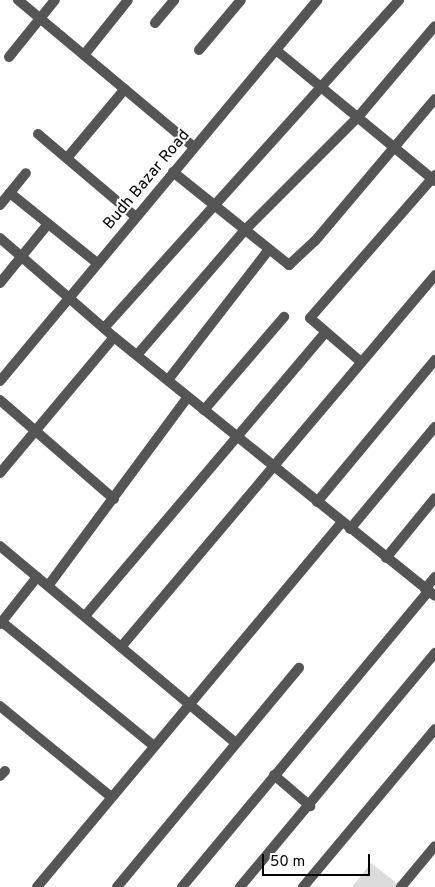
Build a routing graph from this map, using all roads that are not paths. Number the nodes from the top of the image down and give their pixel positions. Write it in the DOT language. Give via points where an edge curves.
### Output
graph roads {
  1 [pos="18,0"];
  2 [pos="54,0"];
  3 [pos="128,0"];
  4 [pos="174,0"];
  5 [pos="241,0"];
  6 [pos="317,0"];
  7 [pos="399,0"];
  8 [pos="40,18"];
  9 [pos="154,23"];
  10 [pos="435,26"];
  11 [pos="199,50"];
  12 [pos="276,50"];
  13 [pos="84,55"];
  14 [pos="9,57"];
  15 [pos="323,88"];
  16 [pos="125,89"];
  17 [pos="435,99"];
  18 [pos="358,118"];
  19 [pos="38,134"];
  20 [pos="194,147"];
  21 [pos="394,147"];
  22 [pos="67,158"];
  23 [pos="173,172"];
  24 [pos="26,173"];
  25 [pos="434,178"];
  26 [pos="10,193"];
  27 [pos="0,205"];
  28 [pos="214,207"];
  29 [pos="136,217"];
  30 [pos="48,224"];
  31 [pos="243,232"];
  32 [pos="0,238"];
  33 [pos="267,252"];
  34 [pos="22,256"];
  35 [pos="98,263"];
  36 [pos="435,275"];
  37 [pos="0,283"];
  38 [pos="71,295"];
  39 [pos="284,317"];
  40 [pos="104,328"];
  41 [pos="326,332"];
  42 [pos="114,337"];
  43 [pos="137,355"];
  44 [pos="435,360"];
  45 [pos="361,362"];
  46 [pos="168,380"];
  47 [pos="0,382"];
  48 [pos="188,397"];
  49 [pos="0,400"];
  50 [pos="204,410"];
  51 [pos="435,427"];
  52 [pos="36,431"];
  53 [pos="239,438"];
  54 [pos="276,469"];
  55 [pos="0,473"];
  56 [pos="435,498"];
  57 [pos="114,499"];
  58 [pos="317,502"];
  59 [pos="342,522"];
  60 [pos="350,529"];
  61 [pos="0,546"];
  62 [pos="386,558"];
  63 [pos="38,577"];
  64 [pos="435,577"];
  65 [pos="48,586"];
  66 [pos="430,592"];
  67 [pos="85,616"];
  68 [pos="1,623"];
  69 [pos="121,647"];
  70 [pos="435,653"];
  71 [pos="299,668"];
  72 [pos="190,704"];
  73 [pos="0,706"];
  74 [pos="435,730"];
  75 [pos="236,743"];
  76 [pos="154,746"];
  77 [pos="274,775"];
  78 [pos="112,797"];
  79 [pos="310,806"];
  80 [pos="435,846"];
  81 [pos="405,886"];
  82 [pos="36,887"];
  83 [pos="117,887"];
  84 [pos="182,887"];
  85 [pos="240,887"];
  86 [pos="303,887"];
  1 -- 8 [label="street"];
  2 -- 8 [label="street"];
  3 -- 13 [label="street"];
  4 -- 9 [label="street"];
  5 -- 11 [label="street"];
  6 -- 12 [label="street, Budh Bazar Road"];
  7 -- 15 [label="street"];
  8 -- 13 [label="street"];
  8 -- 14 [label="street"];
  10 -- 18 [label="street"];
  12 -- 15 [label="street"];
  12 -- 20 [label="street, Budh Bazar Road"];
  13 -- 16 [label="street"];
  15 -- 18 [label="street"];
  15 -- 28 [label="street"];
  16 -- 20 [label="street"];
  16 -- 22 [label="street"];
  17 -- 21 [label="street"];
  18 -- 21 [label="street"];
  18 -- 31 [label="street"];
  19 -- 22 [label="street"];
  20 -- 23 [label="street, Budh Bazar Road"];
  21 -- 25 [label="street"];
  21 -- 33 [label="street" via="294,261 282,263"];
  22 -- 29 [label="street"];
  23 -- 28 [label="street"];
  23 -- 29 [label="street, Budh Bazar Road"];
  24 -- 26 [label="street"];
  25 -- 41 [label="street" via="310,318"];
  26 -- 27 [label="street"];
  26 -- 30 [label="street"];
  28 -- 31 [label="street"];
  28 -- 40 [label="street"];
  29 -- 35 [label="street, Budh Bazar Road"];
  30 -- 34 [label="street"];
  30 -- 35 [label="street"];
  31 -- 33 [label="street"];
  31 -- 43 [label="street"];
  32 -- 34 [label="street"];
  33 -- 46 [label="street"];
  34 -- 37 [label="street"];
  34 -- 38 [label="street"];
  35 -- 38 [label="street, Budh Bazar Road"];
  36 -- 45 [label="street"];
  38 -- 40 [label="street"];
  38 -- 47 [label="street, Budh Bazar Road"];
  39 -- 50 [label="street"];
  40 -- 42 [label="street"];
  41 -- 45 [label="street"];
  41 -- 53 [label="street"];
  42 -- 43 [label="street"];
  42 -- 52 [label="street"];
  43 -- 46 [label="street"];
  44 -- 58 [label="street"];
  45 -- 54 [label="street"];
  46 -- 48 [label="street"];
  48 -- 50 [label="street"];
  48 -- 57 [label="street"];
  49 -- 52 [label="street"];
  50 -- 53 [label="street"];
  51 -- 60 [label="street"];
  52 -- 55 [label="street"];
  52 -- 57 [label="street"];
  53 -- 54 [label="street"];
  53 -- 67 [label="street"];
  54 -- 58 [label="street"];
  54 -- 69 [label="street"];
  56 -- 62 [label="street"];
  57 -- 65 [label="street"];
  58 -- 59 [label="street"];
  59 -- 60 [label="street"];
  59 -- 72 [label="street"];
  60 -- 62 [label="street"];
  61 -- 63 [label="street"];
  62 -- 66 [label="street"];
  63 -- 65 [label="street"];
  63 -- 68 [label="street"];
  64 -- 66 [label="street"];
  65 -- 67 [label="street"];
  66 -- 77 [label="street"];
  67 -- 69 [label="street"];
  68 -- 76 [label="street"];
  69 -- 72 [label="street"];
  70 -- 79 [label="street"];
  71 -- 75 [label="street"];
  72 -- 75 [label="street"];
  72 -- 76 [label="street"];
  73 -- 78 [label="street"];
  74 -- 86 [label="street"];
  75 -- 83 [label="street"];
  76 -- 78 [label="street"];
  77 -- 79 [label="street"];
  77 -- 84 [label="street"];
  78 -- 82 [label="street"];
  79 -- 85 [label="street"];
  80 -- 81 [label="street"];
}
